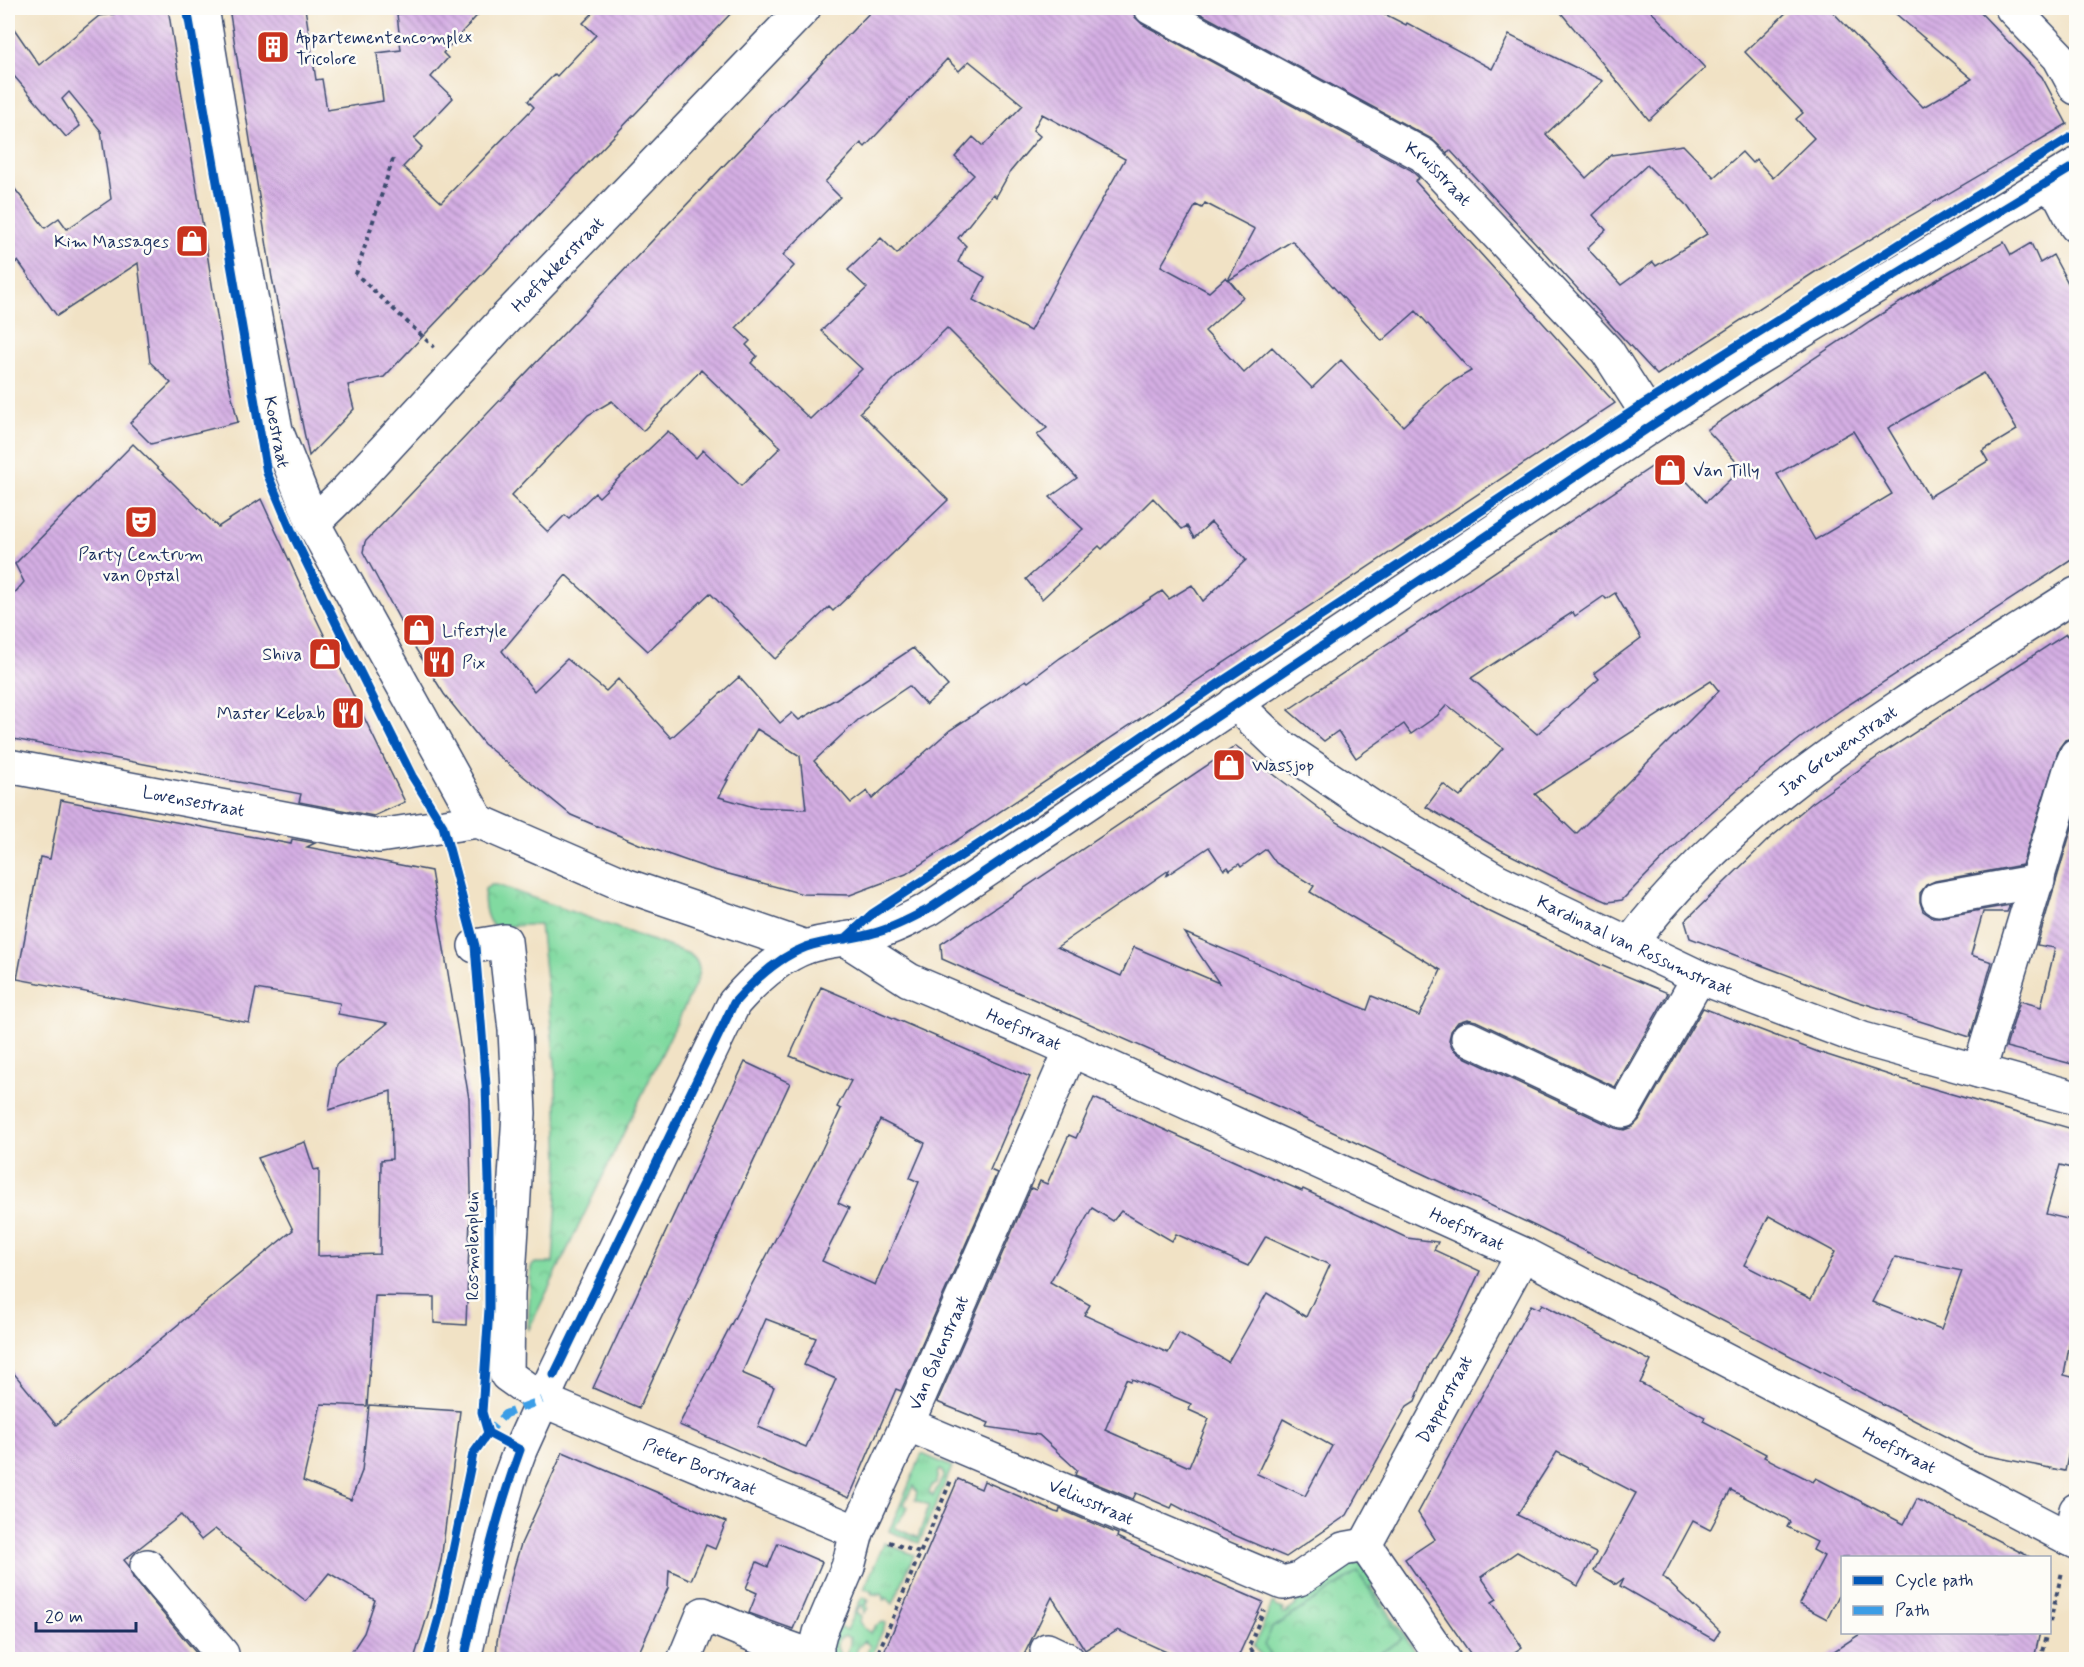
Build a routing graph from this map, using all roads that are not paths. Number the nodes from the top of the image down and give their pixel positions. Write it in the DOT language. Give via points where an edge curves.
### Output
graph roads {
  1 [pos="202,8"];
  2 [pos="804,8"];
  3 [pos="1151,8"];
  4 [pos="2012,8"];
  5 [pos="2076,88"];
  6 [pos="2076,165"];
  7 [pos="2044,185"];
  8 [pos="2076,226"];
  9 [pos="1654,423"];
  10 [pos="313,523"];
  11 [pos="2076,594"];
  12 [pos="1235,703"];
  13 [pos="2076,756"];
  14 [pos="8,766"];
  15 [pos="478,820"];
  16 [pos="2038,881"];
  17 [pos="1938,899"];
  18 [pos="845,939"];
  19 [pos="1630,944"];
  20 [pos="475,946"];
  21 [pos="806,947"];
  22 [pos="1699,977"];
  23 [pos="1468,1038"];
  24 [pos="1071,1050"];
  25 [pos="1979,1071"];
  26 [pos="2076,1098"];
  27 [pos="1523,1254"];
  28 [pos="542,1400"];
  29 [pos="907,1424"];
  30 [pos="2074,1530"];
  31 [pos="857,1532"];
  32 [pos="1365,1545"];
  33 [pos="147,1566"];
  34 [pos="214,1659"];
  35 [pos="464,1659"];
  36 [pos="684,1659"];
  37 [pos="817,1659"];
  38 [pos="1444,1659"];
  1 -- 10 [label="street, Koestraat" via="276,430"];
  2 -- 10 [label="street, Hoefakkerstraat"];
  3 -- 9 [label="street, Kruisstraat" via="1423,155 1607,351"];
  4 -- 5 [label="street" via="2059,57"];
  6 -- 7 [label="street"];
  7 -- 8 [label="street" via="2060,195"];
  7 -- 9 [label="street"];
  9 -- 12 [label="street"];
  10 -- 15 [label="street, Koestraat"];
  11 -- 19 [label="street, Jan Grewenstraat" via="1804,773 1737,828 1653,913"];
  12 -- 18 [label="street" via="929,909 874,934"];
  12 -- 19 [label="street, Kardinaal van Rossumstraat" via="1278,744 1376,810 1498,881"];
  13 -- 16 [label="street"];
  14 -- 15 [label="street, Lovensestraat" via="380,836"];
  15 -- 21 [label="street" via="625,885"];
  16 -- 17 [label="street"];
  16 -- 25 [label="street"];
  18 -- 21 [label="street"];
  18 -- 24 [label="street, Hoefstraat" via="909,980"];
  19 -- 22 [label="street, Kardinaal van Rossumstraat"];
  20 -- 28 [label="street, Rosmolenplein" via="505,941 515,1030 519,1113 507,1375"];
  21 -- 28 [label="street" via="756,978 734,1003"];
  22 -- 23 [label="street" via="1623,1111"];
  22 -- 25 [label="street, Kardinaal van Rossumstraat" via="1863,1039"];
  24 -- 27 [label="street, Hoefstraat"];
  24 -- 29 [label="street, Van Balenstraat"];
  25 -- 26 [label="street, Kardinaal van Rossumstraat"];
  27 -- 30 [label="street, Hoefstraat"];
  27 -- 32 [label="street, Dapperstraat"];
  28 -- 31 [label="street, Pieter Borstraat"];
  28 -- 35 [label="street" via="509,1480"];
  29 -- 31 [label="street, Van Balenstraat"];
  29 -- 32 [label="street, Veliusstraat" via="1275,1581 1290,1583 1343,1549"];
  31 -- 37 [label="street, Van Balenstraat" via="848,1567 819,1639"];
  32 -- 38 [label="street"];
  33 -- 34 [label="street" via="222,1654"];
  36 -- 37 [label="street" via="703,1614"];
}
